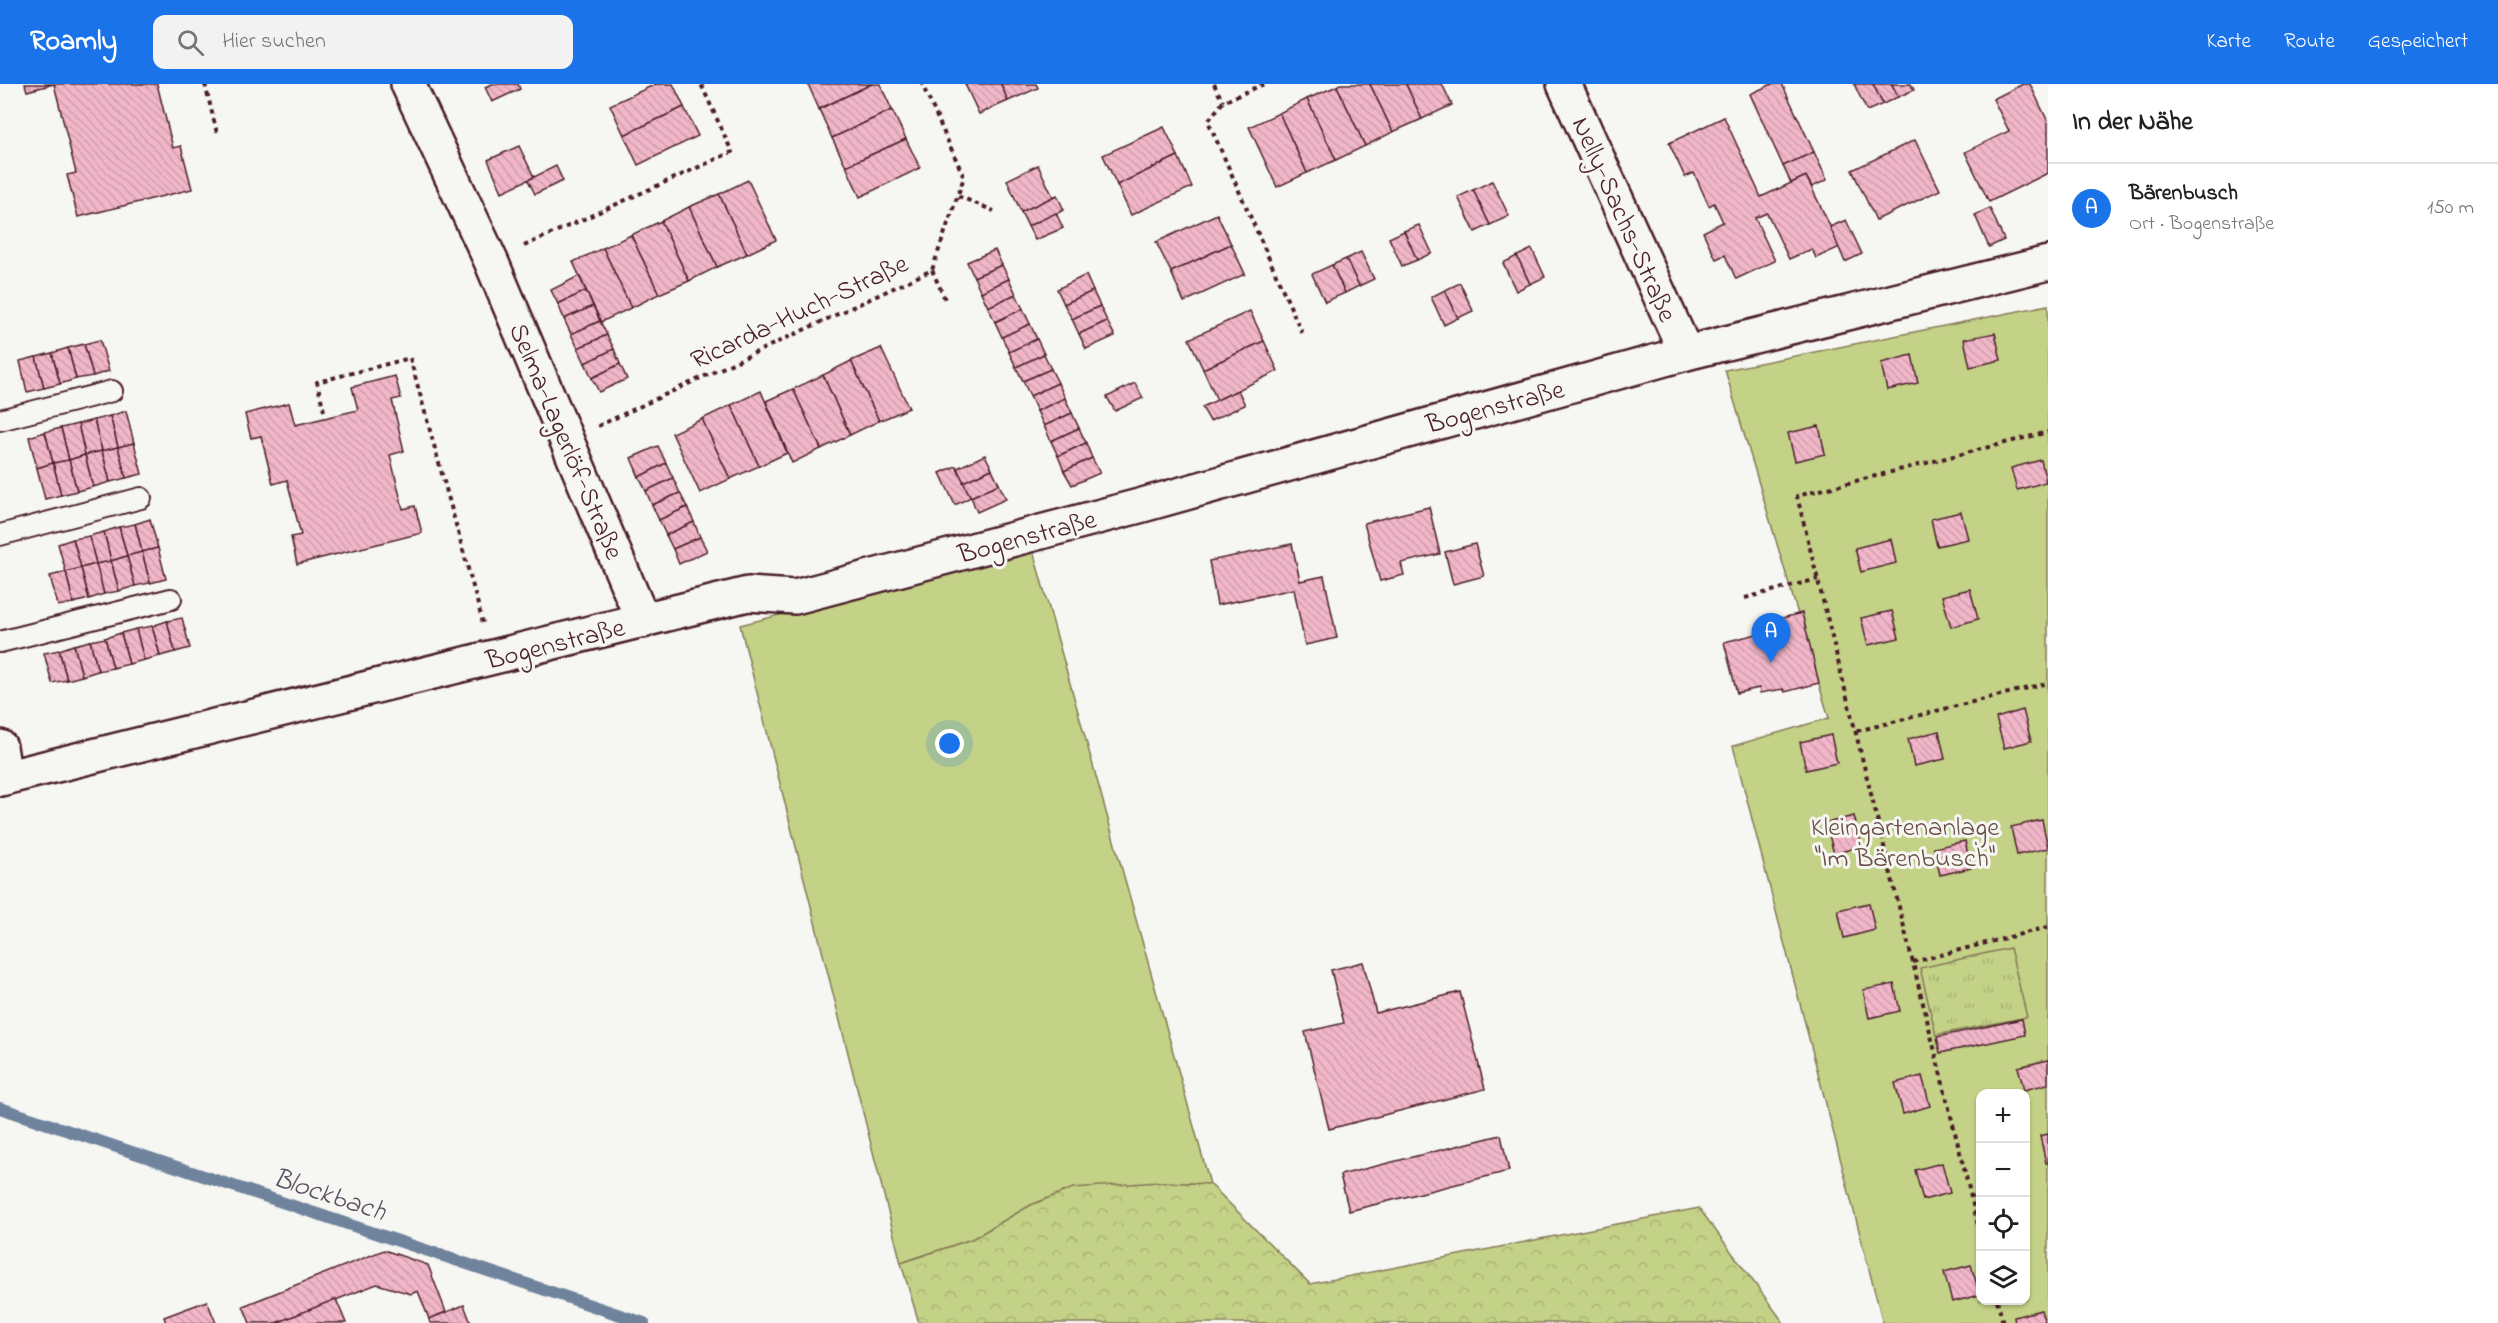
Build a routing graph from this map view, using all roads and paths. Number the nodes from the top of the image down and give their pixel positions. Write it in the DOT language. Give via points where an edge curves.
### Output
graph roads {
  1 [pos="205,84"];
  2 [pos="408,84"];
  3 [pos="701,84"];
  4 [pos="922,84"];
  5 [pos="1214,84"];
  6 [pos="1264,84"];
  7 [pos="1564,84"];
  8 [pos="1223,102"];
  9 [pos="217,133"];
  10 [pos="958,196"];
  11 [pos="994,211"];
  12 [pos="491,261"];
  13 [pos="2048,263"];
  14 [pos="932,270"];
  15 [pos="945,299"];
  16 [pos="1302,333"];
  17 [pos="1686,353"];
  18 [pos="112,391"];
  19 [pos="324,411"];
  20 [pos="0,420"];
  21 [pos="2048,432"];
  22 [pos="566,441"];
  23 [pos="141,498"];
  24 [pos="0,535"];
  25 [pos="1818,579"];
  26 [pos="1745,598"];
  27 [pos="171,599"];
  28 [pos="643,621"];
  29 [pos="0,642"];
  30 [pos="493,659"];
  31 [pos="2048,683"];
  32 [pos="1857,731"];
  33 [pos="2,768"];
  34 [pos="2048,927"];
  35 [pos="1913,962"];
  36 [pos="1976,1217"];
  37 [pos="1998,1305"];
  38 [pos="2003,1323"];
  1 -- 9 [label="path"];
  2 -- 12 [label="street, Selma-Lagerlöf-Straße"];
  3 -- 12 [label="path" via="732,152"];
  4 -- 10 [label="path, Ricarda-Huch-Straße" via="964,177"];
  5 -- 8 [label="path"];
  6 -- 8 [label="path"];
  7 -- 17 [label="street, Nelly-Sachs-Straße"];
  8 -- 16 [label="path" via="1208,121"];
  10 -- 11 [label="path"];
  10 -- 14 [label="path, Ricarda-Huch-Straße"];
  12 -- 22 [label="street, Selma-Lagerlöf-Straße"];
  13 -- 17 [label="street, Bogenstraße"];
  14 -- 15 [label="path"];
  14 -- 22 [label="path, Ricarda-Huch-Straße"];
  17 -- 28 [label="street, Bogenstraße" via="1128,509 795,597 748,594"];
  18 -- 20 [label="lane"];
  19 -- 30 [label="path" via="317,382 410,358"];
  21 -- 25 [label="path" via="1797,496"];
  22 -- 28 [label="street, Selma-Lagerlöf-Straße"];
  23 -- 24 [label="lane"];
  25 -- 26 [label="path"];
  25 -- 32 [label="path"];
  27 -- 29 [label="lane"];
  28 -- 30 [label="street, Bogenstraße"];
  30 -- 33 [label="street, Bogenstraße"];
  31 -- 32 [label="path"];
  32 -- 35 [label="path"];
  34 -- 35 [label="path"];
  35 -- 36 [label="path"];
  37 -- 38 [label="path"];
}
